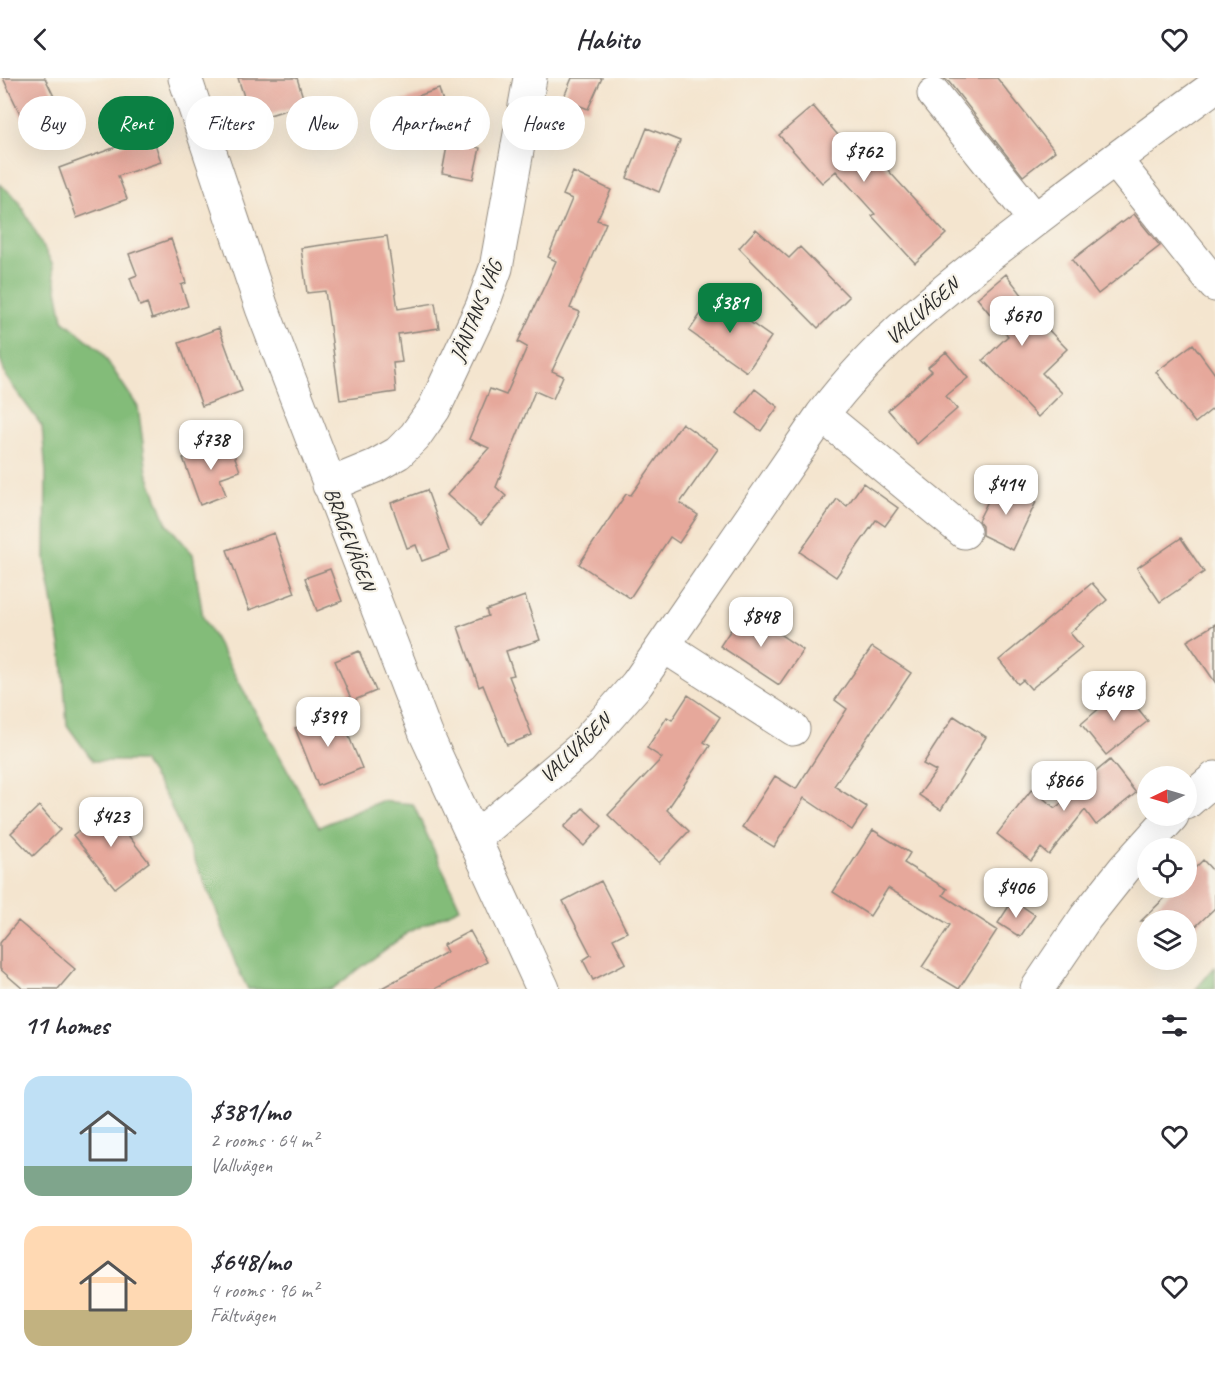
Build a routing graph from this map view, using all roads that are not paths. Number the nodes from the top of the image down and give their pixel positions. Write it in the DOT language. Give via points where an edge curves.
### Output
graph roads {
  1 [pos="185,78"];
  2 [pos="530,78"];
  3 [pos="1215,86"];
  4 [pos="934,94"];
  5 [pos="1115,160"];
  6 [pos="1035,220"];
  7 [pos="1215,285"];
  8 [pos="822,415"];
  9 [pos="329,485"];
  10 [pos="964,532"];
  11 [pos="664,646"];
  12 [pos="793,729"];
  13 [pos="1215,778"];
  14 [pos="1197,793"];
  15 [pos="1163,826"];
  16 [pos="474,839"];
  17 [pos="543,989"];
  18 [pos="1037,989"];
  1 -- 9 [label="street, BRAGEVÄGEN" via="262,308"];
  2 -- 9 [label="street, JÄNTANS VÄG" via="496,268 434,409 398,453"];
  3 -- 5 [label="street, VALLVÄGEN"];
  4 -- 6 [label="street"];
  5 -- 6 [label="street, VALLVÄGEN"];
  5 -- 7 [label="street"];
  6 -- 8 [label="street, VALLVÄGEN" via="972,268 885,344"];
  8 -- 10 [label="street"];
  8 -- 11 [label="street, VALLVÄGEN"];
  9 -- 16 [label="street, BRAGEVÄGEN" via="426,734"];
  11 -- 12 [label="street"];
  11 -- 16 [label="street, VALLVÄGEN" via="637,684 580,749"];
  13 -- 14 [label="street"];
  15 -- 18 [label="street" via="1086,917"];
  16 -- 17 [label="street, BRAGEVÄGEN"];
}
